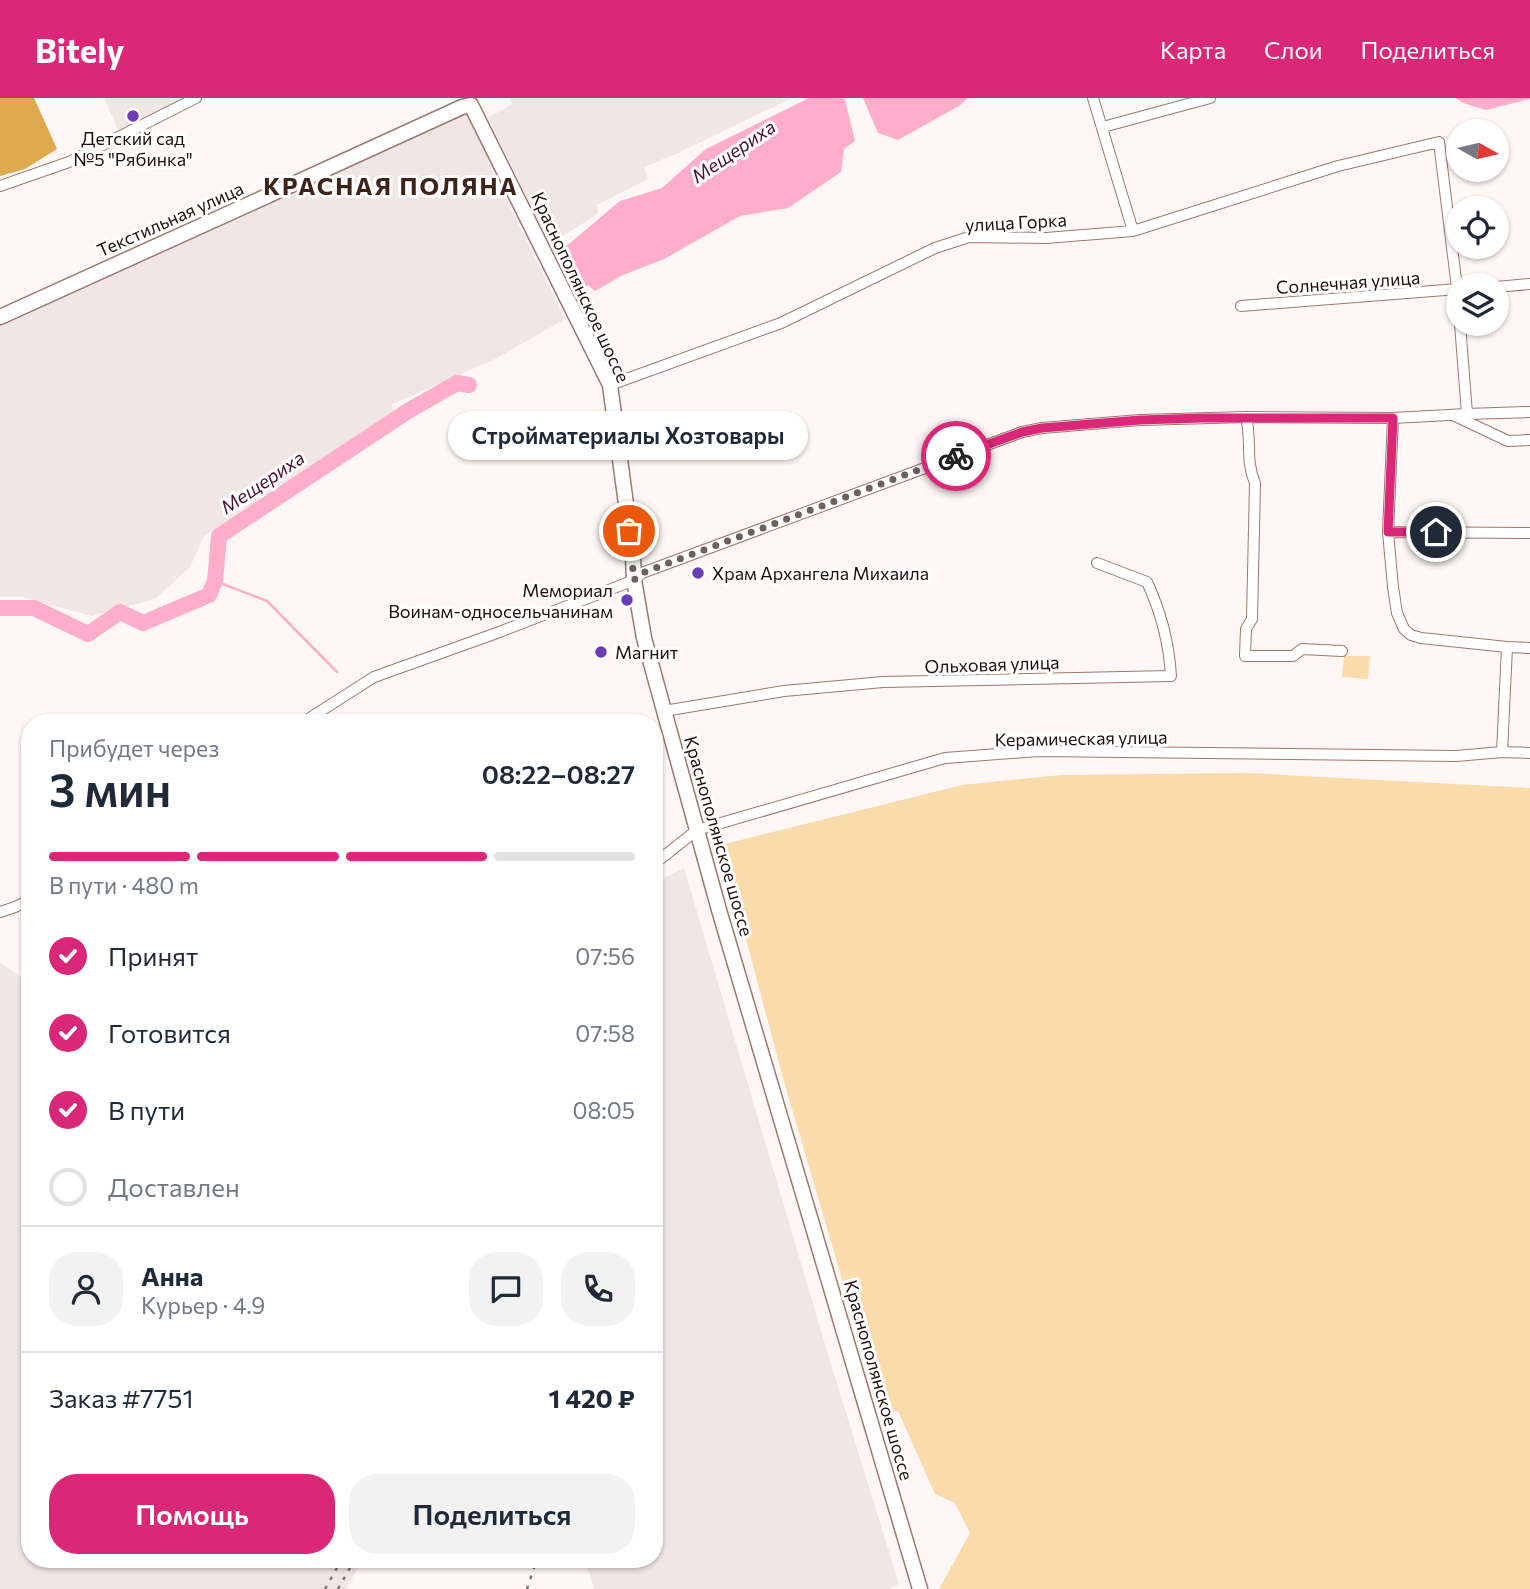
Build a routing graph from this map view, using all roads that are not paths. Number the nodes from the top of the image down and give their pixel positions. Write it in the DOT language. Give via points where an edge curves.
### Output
graph roads {
  1 [pos="196,98"];
  2 [pos="1093,98"];
  3 [pos="1210,98"];
  4 [pos="471,105"];
  5 [pos="1103,127"];
  6 [pos="0,186"];
  7 [pos="1133,231"];
  8 [pos="1455,273"];
  9 [pos="1530,285"];
  10 [pos="1509,286"];
  11 [pos="1446,290"];
  12 [pos="1241,306"];
  13 [pos="0,317"];
  14 [pos="1461,336"];
  15 [pos="610,385"];
  16 [pos="1530,412"];
  17 [pos="1467,414"];
  18 [pos="1454,416"];
  19 [pos="1246,417"];
  20 [pos="1393,418"];
  21 [pos="1530,440"];
  22 [pos="1388,532"];
  23 [pos="1530,533"];
  24 [pos="1097,563"];
  25 [pos="634,580"];
  26 [pos="1507,648"];
  27 [pos="1530,648"];
  28 [pos="1342,651"];
  29 [pos="664,711"];
  30 [pos="316,714"];
  31 [pos="1502,752"];
  32 [pos="1530,753"];
  33 [pos="697,830"];
  34 [pos="663,857"];
  35 [pos="21,904"];
  36 [pos="0,912"];
  37 [pos="920,1589"];
  1 -- 6 [label="street" via="69,162"];
  2 -- 5 [label="street"];
  3 -- 5 [label="street"];
  4 -- 13 [label="main road, Текстильная улица"];
  4 -- 15 [label="main road, Краснополянское шоссе"];
  5 -- 7 [label="street"];
  7 -- 8 [label="street, улица Горка" via="1338,166 1439,142"];
  7 -- 15 [label="street, улица Горка" via="1046,238 969,237 935,248 781,323"];
  9 -- 10 [label="street"];
  11 -- 12 [label="street, Солнечная улица"];
  14 -- 17 [label="street"];
  15 -- 25 [label="main road, Краснополянское шоссе"];
  16 -- 17 [label="street"];
  17 -- 18 [label="street"];
  18 -- 20 [label="street"];
  18 -- 21 [label="street" via="1508,441"];
  19 -- 20 [label="street"];
  19 -- 25 [label="street" via="1140,420 1022,432 642,573"];
  19 -- 28 [label="street" via="1249,469 1255,483 1252,619 1246,629 1245,656 1293,656 1302,649"];
  20 -- 22 [label="street"];
  22 -- 23 [label="street"];
  22 -- 26 [label="street" via="1397,613 1404,629 1421,638"];
  24 -- 29 [label="street, Ольховая улица" via="1147,582 1163,627 1171,676 883,682 784,691"];
  25 -- 29 [label="main road, Краснополянское шоссе"];
  25 -- 30 [label="street" via="374,677"];
  26 -- 27 [label="street"];
  26 -- 31 [label="street"];
  29 -- 33 [label="main road, Краснополянское шоссе"];
  31 -- 32 [label="street, Керамическая улица"];
  31 -- 33 [label="street, Керамическая улица" via="1442,756 1038,751 944,758"];
  33 -- 34 [label="street, Керамическая улица"];
  33 -- 37 [label="main road, Краснополянское шоссе"];
  35 -- 36 [label="street"];
}
